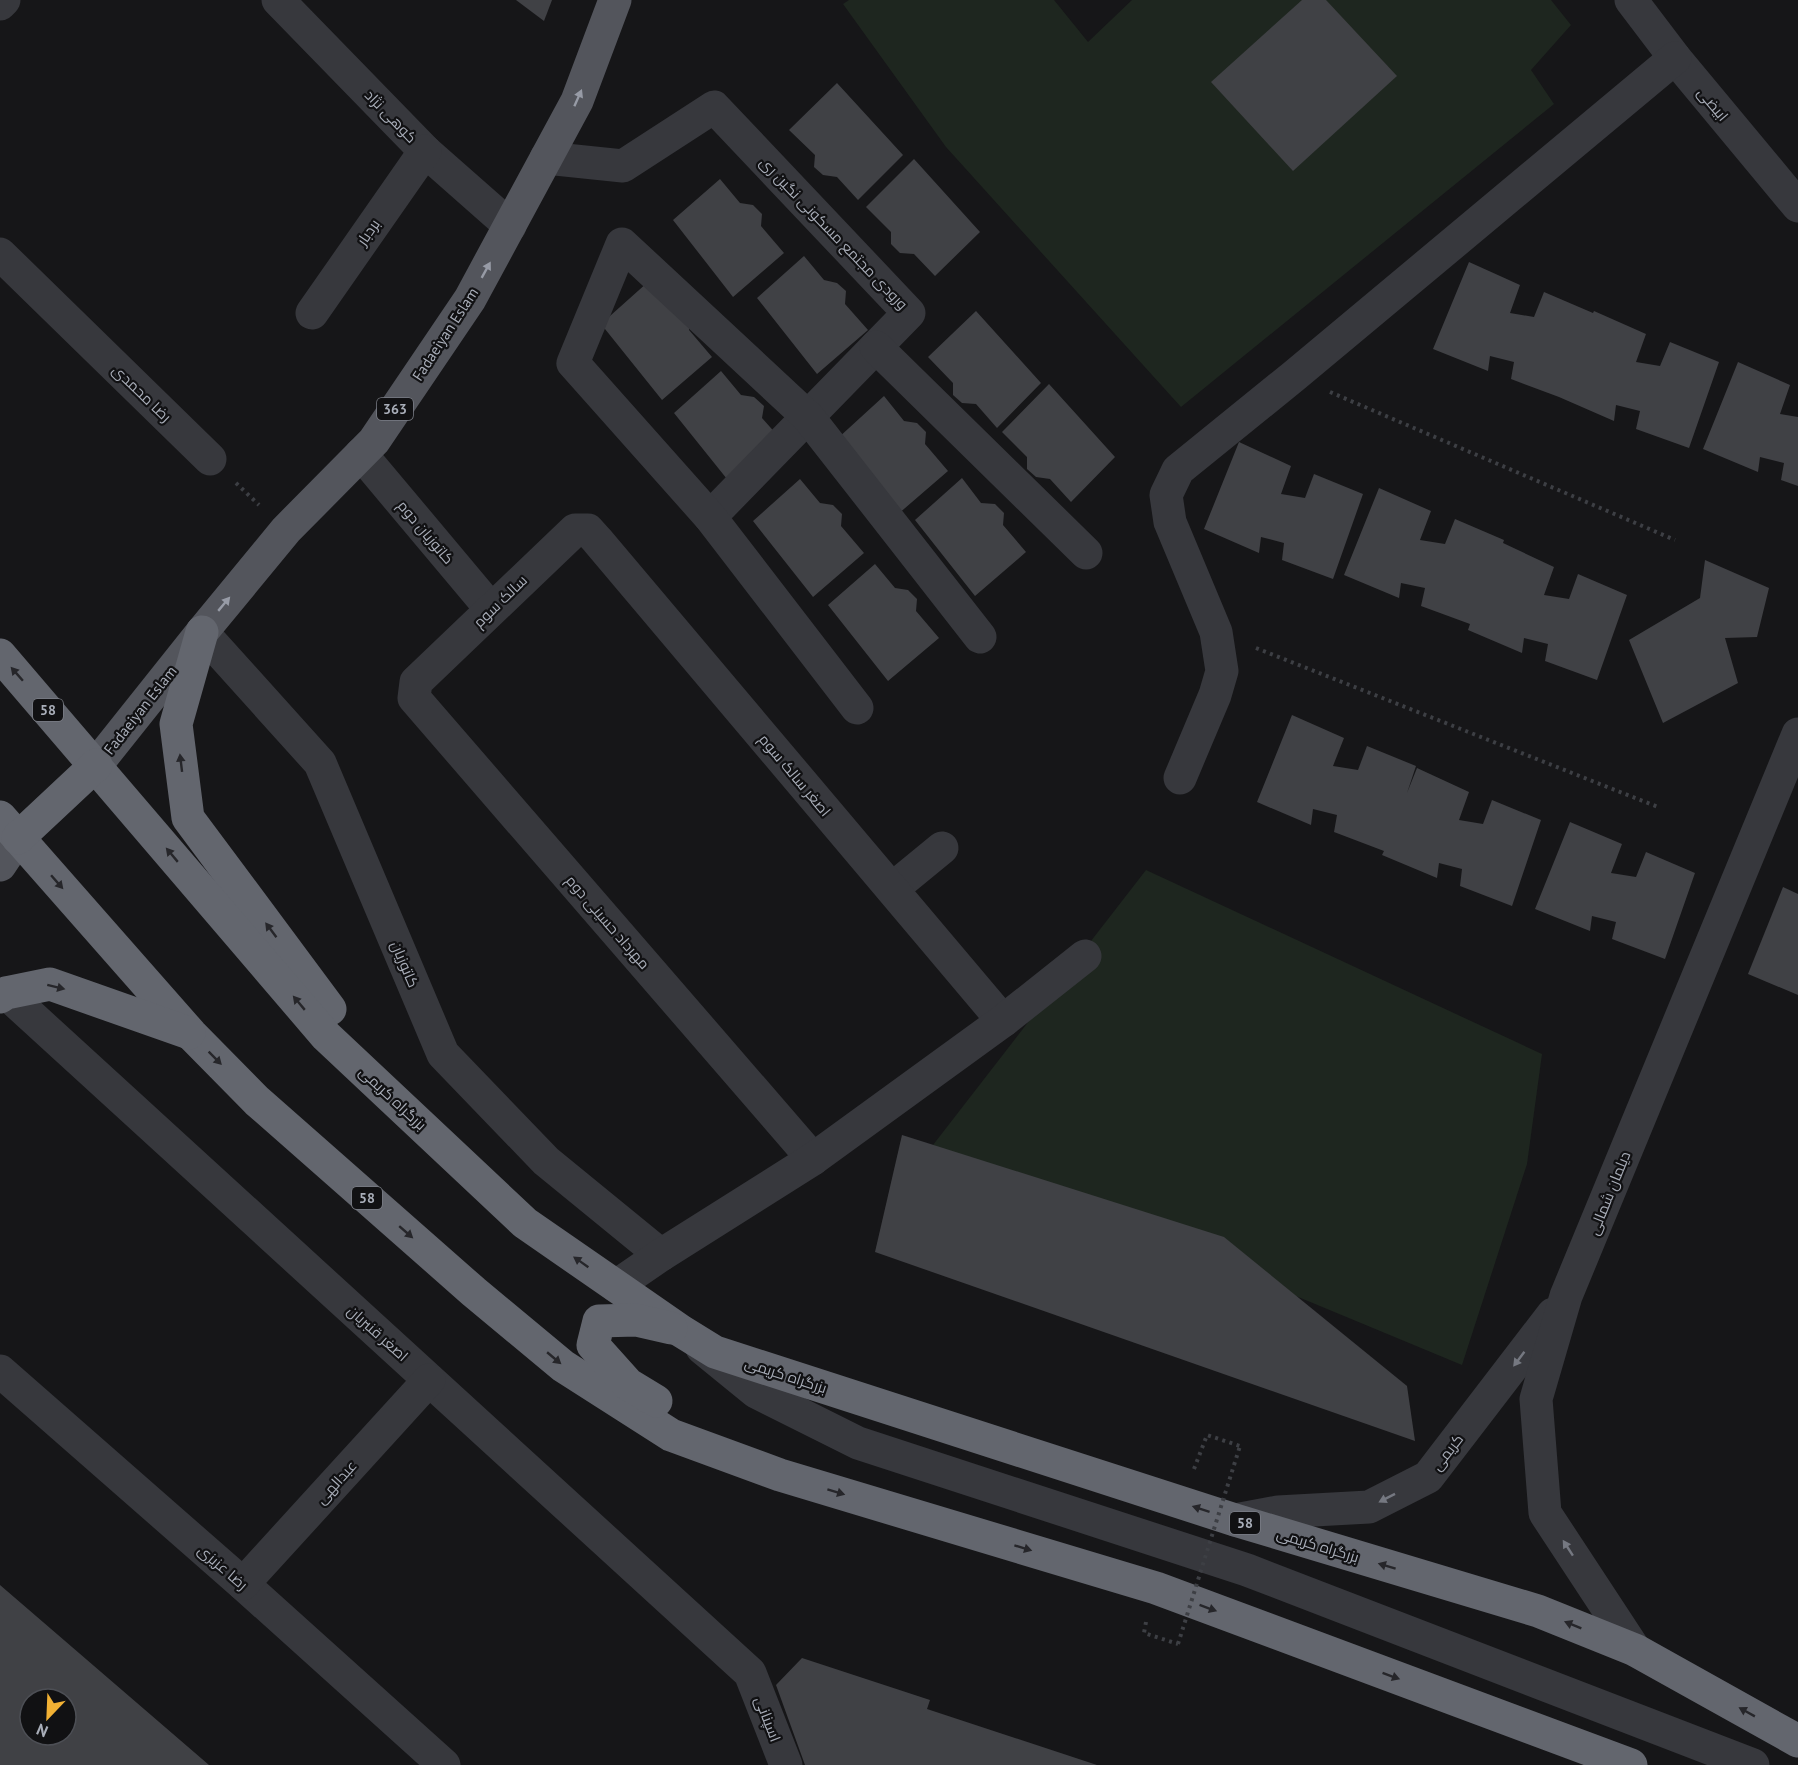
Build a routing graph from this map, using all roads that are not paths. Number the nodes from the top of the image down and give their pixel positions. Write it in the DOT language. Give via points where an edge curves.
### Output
graph roads {
  1 [pos="4,0"];
  2 [pos="278,0"];
  3 [pos="615,0"];
  4 [pos="1631,0"];
  5 [pos="0,4"];
  6 [pos="1675,58"];
  7 [pos="425,151"];
  8 [pos="546,158"];
  9 [pos="1798,206"];
  10 [pos="510,226"];
  11 [pos="0,254"];
  12 [pos="312,313"];
  13 [pos="876,347"];
  14 [pos="807,417"];
  15 [pos="361,454"];
  16 [pos="210,459"];
  17 [pos="710,517"];
  18 [pos="588,530"];
  19 [pos="1086,553"];
  20 [pos="491,609"];
  21 [pos="202,632"];
  22 [pos="980,638"];
  23 [pos="0,655"];
  24 [pos="416,682"];
  25 [pos="857,708"];
  26 [pos="1798,734"];
  27 [pos="96,765"];
  28 [pos="1180,778"];
  29 [pos="6,836"];
  30 [pos="942,848"];
  31 [pos="0,865"];
  32 [pos="891,889"];
  33 [pos="1085,956"];
  34 [pos="3,995"];
  35 [pos="1003,1021"];
  36 [pos="191,1034"];
  37 [pos="407,1111"];
  38 [pos="813,1159"];
  39 [pos="661,1255"];
  40 [pos="616,1286"];
  41 [pos="1566,1296"];
  42 [pos="681,1330"];
  43 [pos="0,1371"];
  44 [pos="429,1380"];
  45 [pos="780,1475"];
  46 [pos="1234,1520"];
  47 [pos="243,1584"];
  48 [pos="1635,1650"];
  49 [pos="750,1672"];
  50 [pos="1798,1741"];
  51 [pos="444,1765"];
  52 [pos="786,1765"];
  53 [pos="1631,1765"];
  54 [pos="1753,1765"];
  1 -- 5 [label="street"];
  2 -- 7 [label="street, کوهی نژاد"];
  8 -- 3 [label="main road, Fadaeiyan Eslam / 363, one-way" via="577,101"];
  4 -- 6 [label="street, ابیضی"];
  6 -- 9 [label="street, ابیضی"];
  6 -- 28 [label="street" via="1178,470 1166,495 1170,522 1216,632 1222,671"];
  7 -- 10 [label="street, کوهی نژاد"];
  7 -- 12 [label="street, بردبار"];
  8 -- 10 [label="main road, Fadaeiyan Eslam / 363"];
  8 -- 13 [label="street, ورودی مجتمع مسکونی نگین ری" via="623,166 714,107 909,313"];
  15 -- 10 [label="main road, Fadaeiyan Eslam / 363, one-way" via="374,441 470,299"];
  11 -- 16 [label="street, رضا محمدی"];
  13 -- 14 [label="street, ورودی مجتمع مسکونی نگین ری"];
  13 -- 19 [label="street"];
  14 -- 17 [label="street, ورودی مجتمع مسکونی نگین ری"];
  14 -- 17 [label="street" via="622,244 573,363"];
  14 -- 22 [label="street"];
  15 -- 20 [label="street, کاتوزیان دوم"];
  21 -- 15 [label="main road, Fadaeiyan Eslam / 363, one-way" via="286,530"];
  17 -- 25 [label="street"];
  18 -- 20 [label="street, سالک سوم" via="575,530"];
  18 -- 32 [label="street, اصغر سالک سوم"];
  20 -- 24 [label="street, سالک سوم"];
  21 -- 27 [label="main road, Fadaeiyan Eslam / 363"];
  37 -- 21 [label="highway, one-way" via="188,818 176,724"];
  21 -- 39 [label="street, کاتوزیان" via="320,763 443,1054 546,1161"];
  27 -- 23 [label="highway, بزرگراه کریمی / 58, one-way"];
  24 -- 38 [label="street, مهرداد حسینی دوم" via="414,698"];
  26 -- 41 [label="street, دیلمان شمالی"];
  27 -- 29 [label="highway"];
  37 -- 27 [label="highway, بزرگراه کریمی / 58, one-way" via="327,1036"];
  29 -- 31 [label="main road"];
  29 -- 36 [label="highway, 58, one-way"];
  30 -- 32 [label="street"];
  32 -- 35 [label="street, اصغر سالک سوم"];
  33 -- 35 [label="street"];
  34 -- 36 [label="highway, one-way" via="50,984"];
  34 -- 44 [label="street, اصغر قنبریان"];
  35 -- 38 [label="street"];
  36 -- 45 [label="highway, 58, one-way" via="266,1108 563,1366 671,1435"];
  40 -- 37 [label="highway, بزرگراه کریمی / 58, one-way" via="525,1223"];
  38 -- 39 [label="street"];
  39 -- 40 [label="street"];
  40 -- 42 [label="highway, بزرگراه کریمی / 58"];
  41 -- 46 [label="street, کریمی, one-way" via="1428,1477 1369,1507 1278,1512"];
  48 -- 41 [label="street, دیلمان شمالی, one-way" via="1545,1513 1536,1399"];
  42 -- 45 [label="highway" via="636,1320 599,1321 594,1345 628,1384"];
  46 -- 42 [label="highway, بزرگراه کریمی / 58, one-way" via="715,1352"];
  42 -- 54 [label="street" via="756,1392 858,1443 1246,1570"];
  43 -- 47 [label="street, رضا عزیزی"];
  44 -- 47 [label="street, عبدالهی"];
  44 -- 49 [label="street, اصغر قنبریان"];
  45 -- 53 [label="highway, 58, one-way" via="1156,1588"];
  48 -- 46 [label="highway, بزرگراه کریمی / 58, one-way" via="1538,1611"];
  47 -- 51 [label="street, رضا عزیزی"];
  50 -- 48 [label="highway, بزرگراه کریمی / 58, one-way"];
  49 -- 52 [label="street, اسپنانی"];
}
